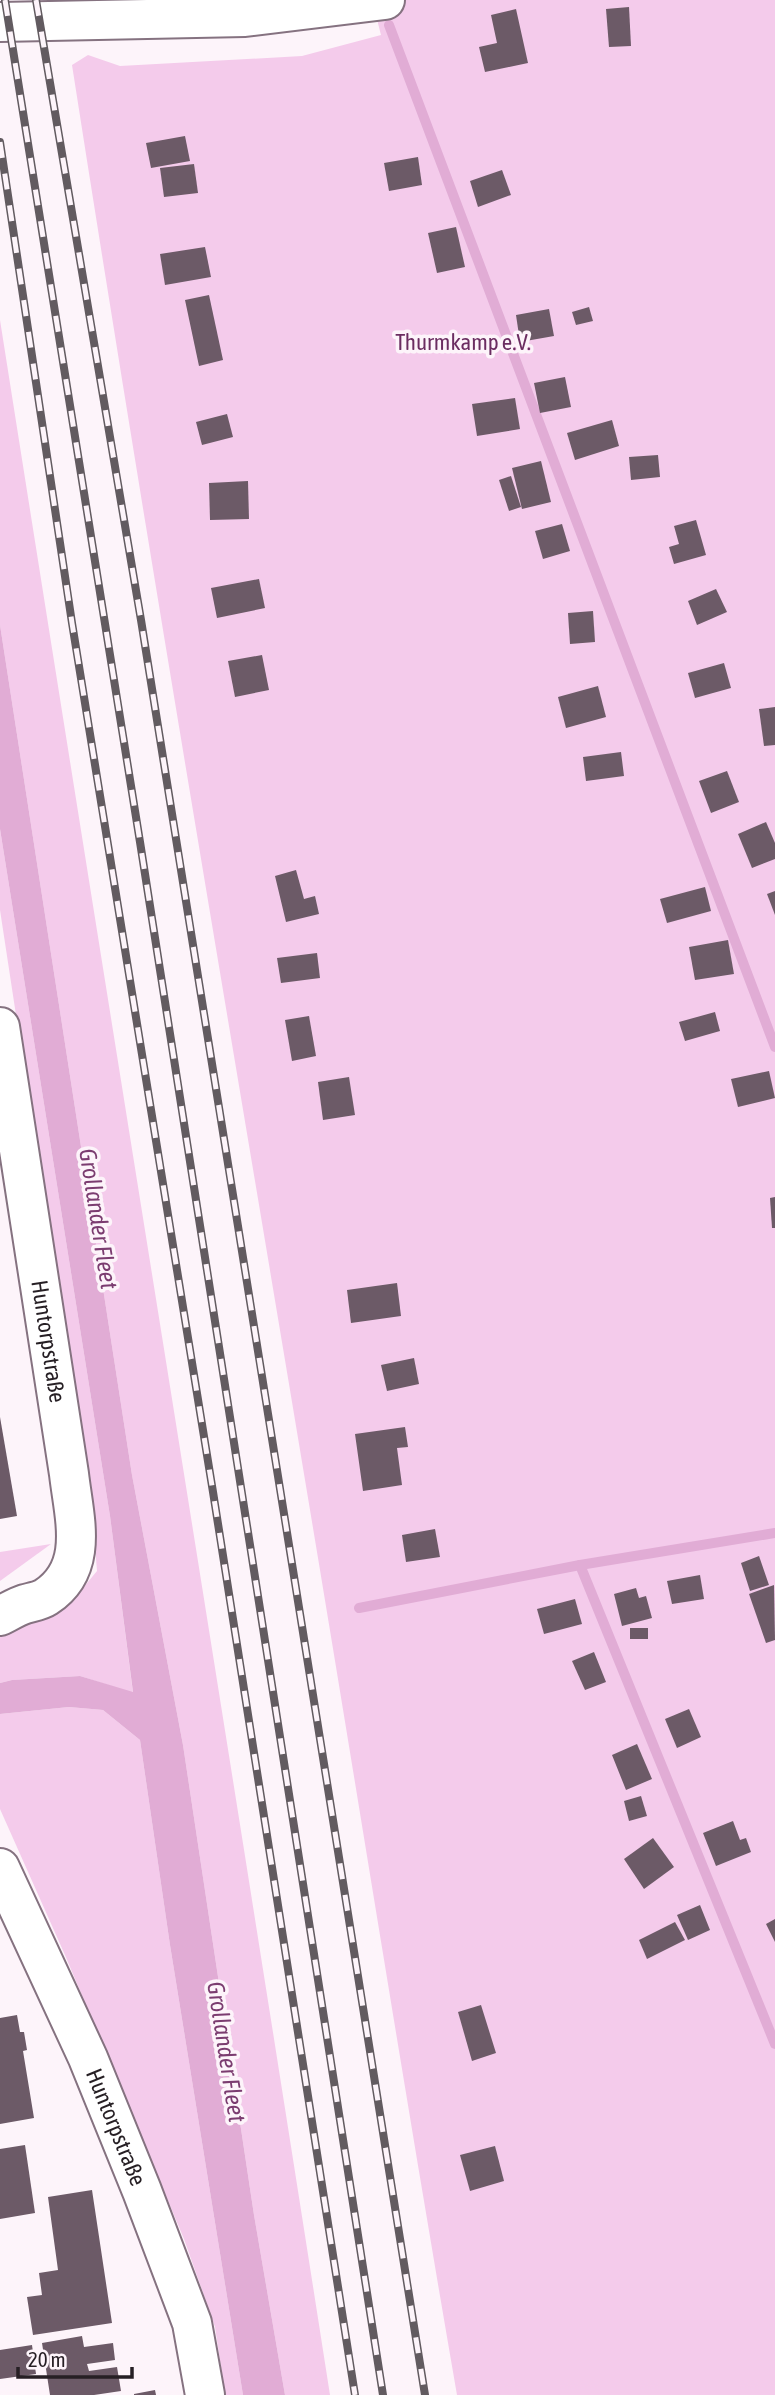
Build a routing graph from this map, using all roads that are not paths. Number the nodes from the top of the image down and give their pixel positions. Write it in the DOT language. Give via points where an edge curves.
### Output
graph roads {
  1 [pos="385,0"];
  2 [pos="0,22"];
  3 [pos="0,1027"];
  4 [pos="0,1616"];
  5 [pos="0,1868"];
  6 [pos="205,2395"];
  1 -- 2 [label="street" via="245,17"];
  3 -- 4 [label="street, Huntorpstraße" via="77,1549 58,1588"];
  5 -- 6 [label="street, Huntorpstraße" via="88,2058 142,2191 192,2323"];
}
